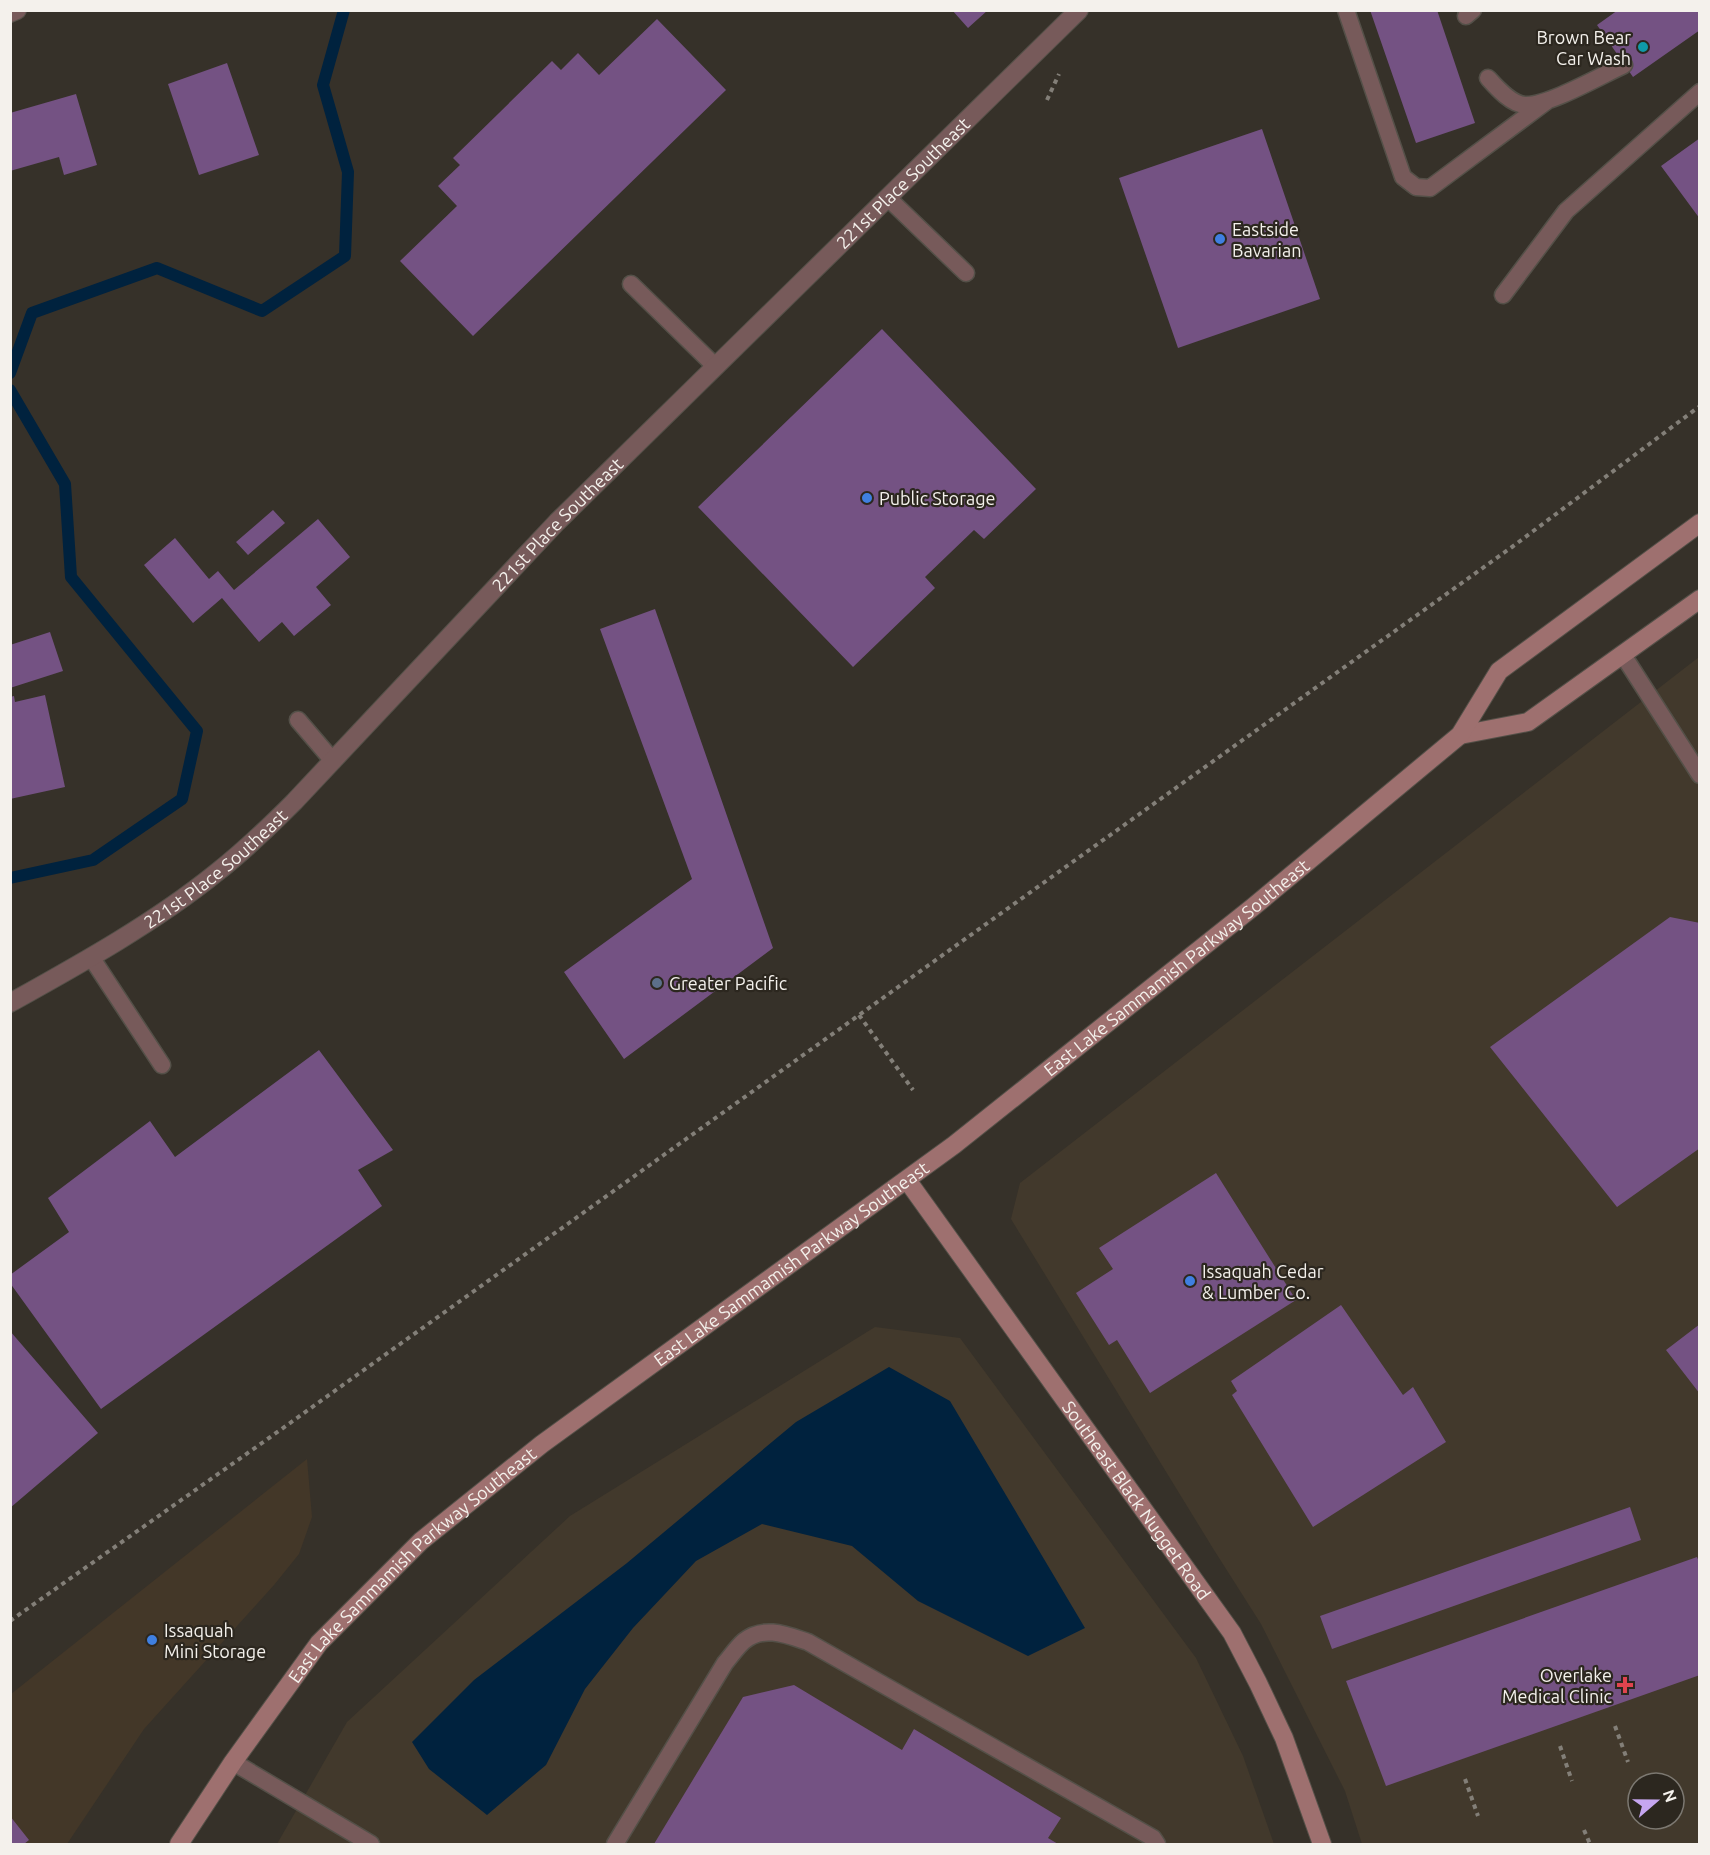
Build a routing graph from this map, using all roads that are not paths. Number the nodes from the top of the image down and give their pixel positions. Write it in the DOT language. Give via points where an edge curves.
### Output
graph roads {
  1 [pos="17,10"];
  2 [pos="1080,10"];
  3 [pos="1346,10"];
  4 [pos="10,13"];
  5 [pos="1624,65"];
  6 [pos="1488,78"];
  7 [pos="1700,92"];
  8 [pos="1547,101"];
  9 [pos="888,198"];
  10 [pos="966,273"];
  11 [pos="631,284"];
  12 [pos="1503,295"];
  13 [pos="715,366"];
  14 [pos="1700,523"];
  15 [pos="1700,599"];
  16 [pos="1623,655"];
  17 [pos="298,720"];
  18 [pos="1460,735"];
  19 [pos="333,761"];
  20 [pos="1700,775"];
  21 [pos="91,957"];
  22 [pos="13,995"];
  23 [pos="162,1065"];
  24 [pos="907,1180"];
  25 [pos="233,1762"];
  26 [pos="179,1845"];
  27 [pos="371,1845"];
  28 [pos="615,1845"];
  29 [pos="1157,1845"];
  30 [pos="1322,1845"];
  1 -- 4 [label="street"];
  2 -- 9 [label="street, 221st Place Southeast"];
  3 -- 8 [label="lane" via="1403,177 1416,187 1430,188"];
  5 -- 8 [label="lane"];
  6 -- 8 [label="lane" via="1524,105"];
  7 -- 12 [label="lane" via="1566,211"];
  9 -- 10 [label="lane"];
  9 -- 13 [label="street, 221st Place Southeast"];
  11 -- 13 [label="lane"];
  13 -- 19 [label="street, 221st Place Southeast" via="557,522"];
  14 -- 18 [label="main road, East Lake Sammamish Parkway Southeast" via="1499,671"];
  15 -- 16 [label="main road, East Lake Sammamish Parkway Southeast"];
  16 -- 18 [label="main road, East Lake Sammamish Parkway Southeast" via="1528,722"];
  16 -- 20 [label="lane"];
  17 -- 19 [label="lane"];
  18 -- 24 [label="main road, East Lake Sammamish Parkway Southeast" via="1253,907"];
  19 -- 21 [label="street, 221st Place Southeast" via="264,832 217,873"];
  21 -- 22 [label="street, 221st Place Southeast"];
  21 -- 23 [label="lane"];
  24 -- 25 [label="main road, East Lake Sammamish Parkway Southeast" via="542,1444 421,1541 319,1643"];
  24 -- 30 [label="main road, Southeast Black Nugget Road" via="1232,1633 1284,1738"];
  25 -- 26 [label="main road, East Lake Sammamish Parkway Southeast"];
  25 -- 27 [label="lane"];
  28 -- 29 [label="lane" via="725,1663 744,1641 777,1632 818,1647 1153,1838"];
}
